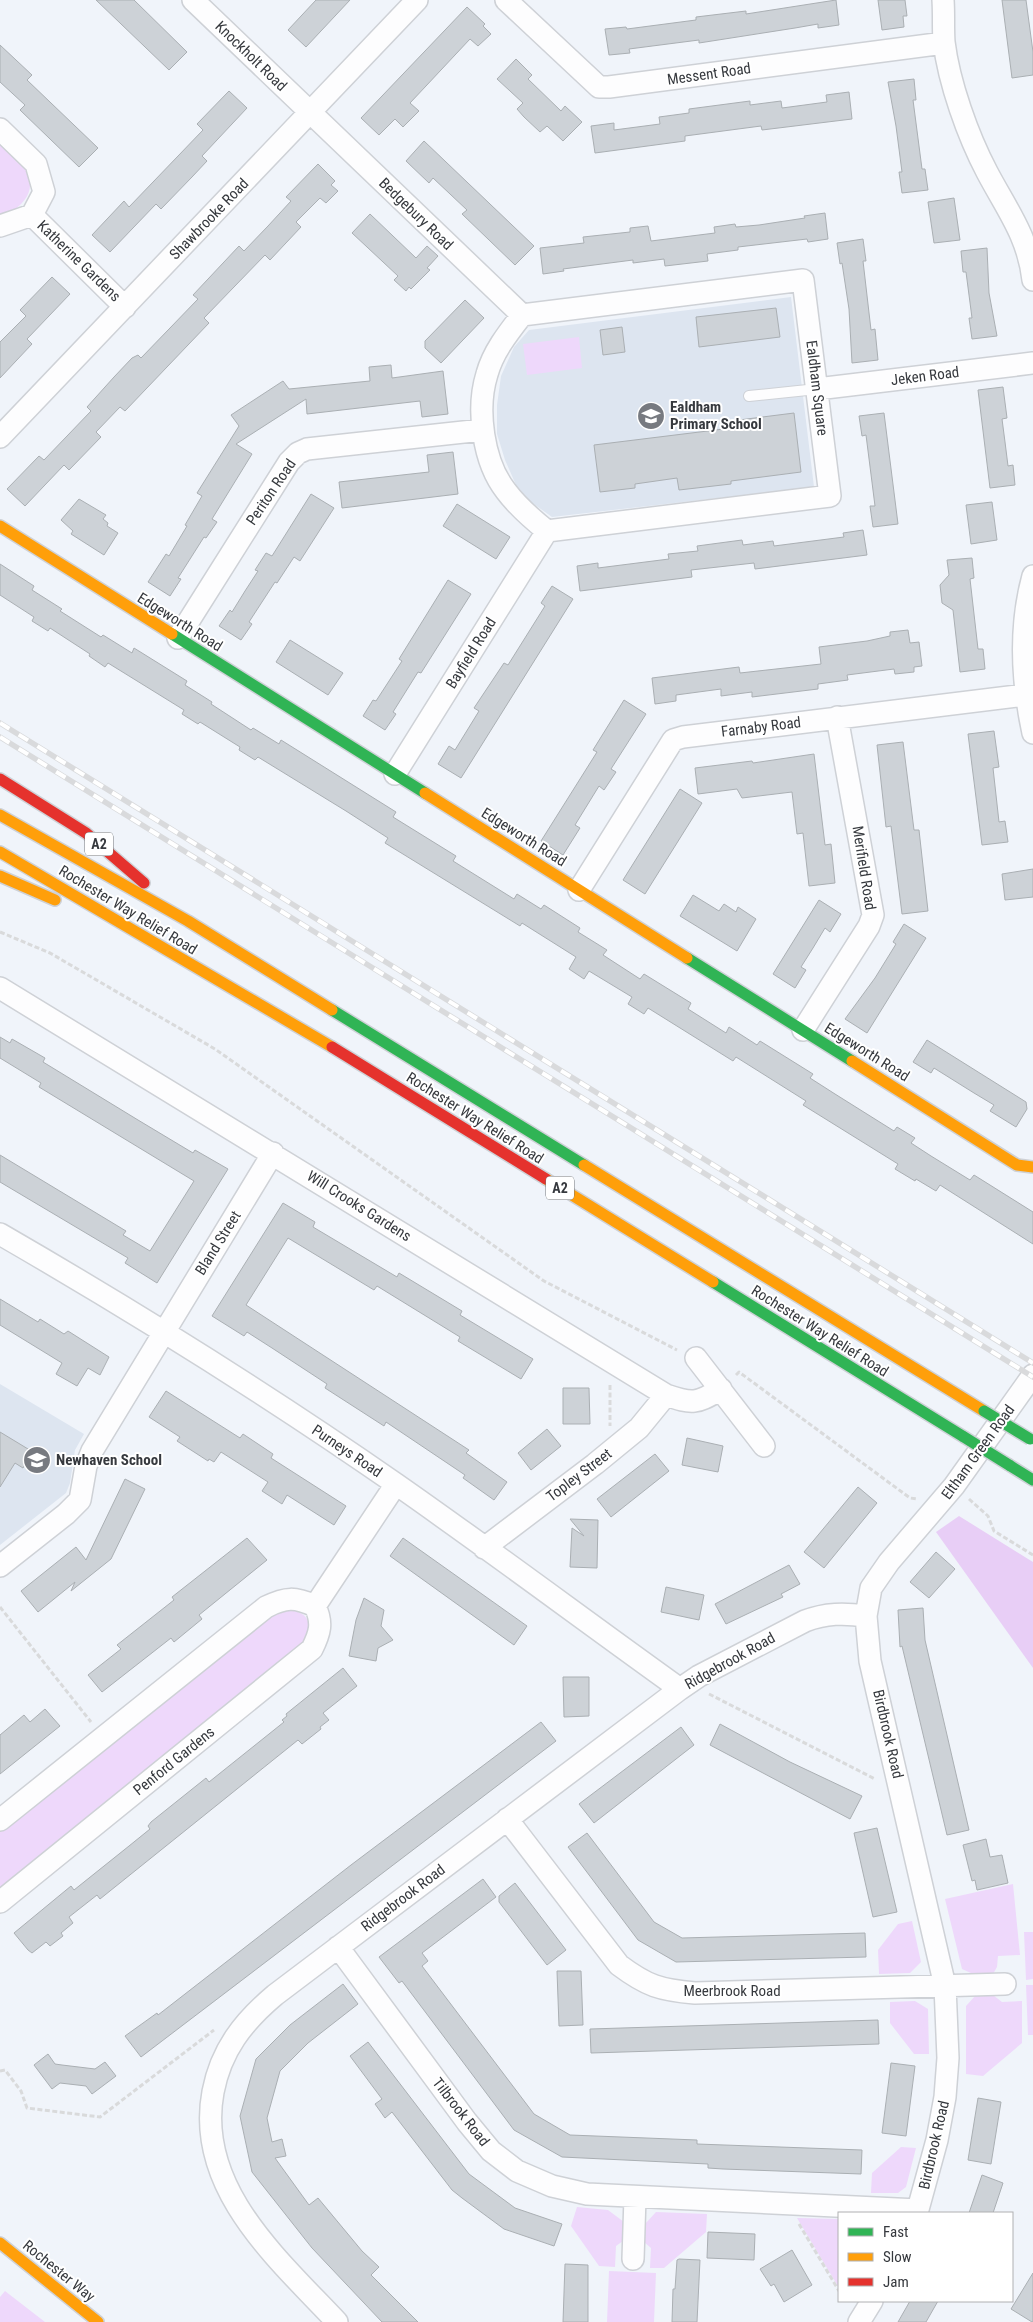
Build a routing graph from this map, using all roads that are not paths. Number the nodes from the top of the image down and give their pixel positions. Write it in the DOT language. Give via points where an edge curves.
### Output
graph roads {
  1 [pos="192,0"];
  2 [pos="417,0"];
  3 [pos="506,0"];
  4 [pos="944,0"];
  5 [pos="944,42"];
  6 [pos="310,112"];
  7 [pos="0,129"];
  8 [pos="32,215"];
  9 [pos="0,226"];
  10 [pos="1033,280"];
  11 [pos="125,307"];
  12 [pos="522,315"];
  13 [pos="1033,363"];
  14 [pos="817,389"];
  15 [pos="749,396"];
  16 [pos="482,430"];
  17 [pos="0,437"];
  18 [pos="0,526"];
  19 [pos="547,531"];
  20 [pos="1033,576"];
  21 [pos="178,638"];
  22 [pos="1025,695"];
  23 [pos="837,717"];
  24 [pos="1033,734"];
  25 [pos="395,774"];
  26 [pos="0,779"];
  27 [pos="0,815"];
  28 [pos="0,852"];
  29 [pos="0,876"];
  30 [pos="580,890"];
  31 [pos="188,921"];
  32 [pos="152,943"];
  33 [pos="0,988"];
  34 [pos="803,1030"];
  35 [pos="274,1153"];
  36 [pos="1033,1166"];
  37 [pos="0,1234"];
  38 [pos="164,1332"];
  39 [pos="696,1358"];
  40 [pos="1033,1375"];
  41 [pos="721,1389"];
  42 [pos="666,1395"];
  43 [pos="1031,1440"];
  44 [pos="764,1446"];
  45 [pos="1033,1480"];
  46 [pos="396,1484"];
  47 [pos="941,1502"];
  48 [pos="484,1548"];
  49 [pos="0,1566"];
  50 [pos="315,1606"];
  51 [pos="866,1616"];
  52 [pos="680,1689"];
  53 [pos="507,1819"];
  54 [pos="0,1820"];
  55 [pos="0,1902"];
  56 [pos="338,1947"];
  57 [pos="1005,1984"];
  58 [pos="945,1986"];
  59 [pos="635,2197"];
  60 [pos="917,2212"];
  61 [pos="0,2243"];
  62 [pos="633,2259"];
  63 [pos="871,2302"];
  64 [pos="98,2322"];
  65 [pos="338,2322"];
  66 [pos="859,2322"];
  1 -- 6 [label="street, Knockholt Road"];
  2 -- 6 [label="street, Shawbrooke Road"];
  3 -- 5 [label="street, Messent Road" via="599,87"];
  4 -- 5 [label="street"];
  5 -- 10 [label="street" via="959,106 986,171 1019,227"];
  6 -- 11 [label="street, Shawbrooke Road"];
  6 -- 12 [label="street, Bedgebury Road"];
  7 -- 8 [label="street, Katherine Gardens" via="36,164 44,192"];
  8 -- 9 [label="street, Katherine Gardens"];
  8 -- 11 [label="street, Katherine Gardens"];
  11 -- 17 [label="street, Shawbrooke Road"];
  12 -- 14 [label="street, Ealdham Square" via="803,280"];
  12 -- 16 [label="street" via="500,345 487,374"];
  13 -- 14 [label="street, Jeken Road"];
  14 -- 15 [label="lane"];
  14 -- 19 [label="street, Ealdham Square" via="830,496"];
  16 -- 19 [label="street" via="505,490"];
  16 -- 21 [label="street, Periton Road" via="307,449 298,453 289,462"];
  18 -- 21 [label="main road, Edgeworth Road"];
  19 -- 25 [label="street, Bayfield Road"];
  20 -- 22 [label="street" via="1024,636"];
  21 -- 25 [label="main road, Edgeworth Road"];
  22 -- 23 [label="street, Farnaby Road"];
  22 -- 24 [label="street"];
  23 -- 30 [label="street, Farnaby Road" via="674,740"];
  23 -- 34 [label="street, Merifield Road" via="873,915"];
  25 -- 30 [label="main road, Edgeworth Road"];
  26 -- 31 [label="main road, A2" via="86,832"];
  27 -- 31 [label="main road, Rochester Way Relief Road / A2"];
  28 -- 32 [label="main road, Rochester Way Relief Road / A2"];
  29 -- 32 [label="main road, A2"];
  30 -- 34 [label="main road, Edgeworth Road"];
  31 -- 43 [label="main road, Rochester Way Relief Road / A2, bridge"];
  32 -- 45 [label="main road, Rochester Way Relief Road / A2, bridge" via="275,1012"];
  33 -- 35 [label="street, Will Crooks Gardens"];
  34 -- 36 [label="main road, Edgeworth Road" via="1017,1165"];
  35 -- 38 [label="street, Bland Street"];
  35 -- 42 [label="street, Will Crooks Gardens"];
  37 -- 38 [label="street, Purneys Road"];
  38 -- 46 [label="street, Purneys Road"];
  38 -- 49 [label="street, Bland Street" via="92,1451 80,1500"];
  39 -- 41 [label="street"];
  40 -- 47 [label="street, Eltham Green Road"];
  41 -- 42 [label="street, Will Crooks Gardens" via="705,1399 687,1402"];
  41 -- 44 [label="street"];
  42 -- 48 [label="street, Topley Street" via="639,1428"];
  46 -- 48 [label="street, Purneys Road"];
  46 -- 50 [label="street"];
  47 -- 51 [label="street, Birdbrook Road" via="871,1588"];
  48 -- 52 [label="street, Purneys Road"];
  50 -- 54 [label="street" via="300,1599 281,1599 266,1607"];
  50 -- 55 [label="street, Penford Gardens" via="321,1618 320,1633 312,1649"];
  51 -- 52 [label="street, Ridgebrook Road" via="837,1613 812,1618"];
  51 -- 58 [label="street, Birdbrook Road" via="870,1660"];
  52 -- 53 [label="street, Ridgebrook Road"];
  53 -- 56 [label="street, Ridgebrook Road"];
  53 -- 58 [label="street, Meerbrook Road" via="619,1965 640,1980 664,1990 695,1993"];
  56 -- 59 [label="street, Tilbrook Road" via="491,2151 517,2171 552,2186 587,2194"];
  56 -- 65 [label="street, Ridgebrook Road" via="243,2024 231,2042 216,2079 210,2123 217,2165 238,2208 291,2273"];
  57 -- 58 [label="street"];
  58 -- 60 [label="street, Birdbrook Road" via="948,2058 945,2097"];
  59 -- 60 [label="street, Tilbrook Road"];
  59 -- 62 [label="street"];
  61 -- 64 [label="main road, Rochester Way"];
  63 -- 66 [label="street"];
}
